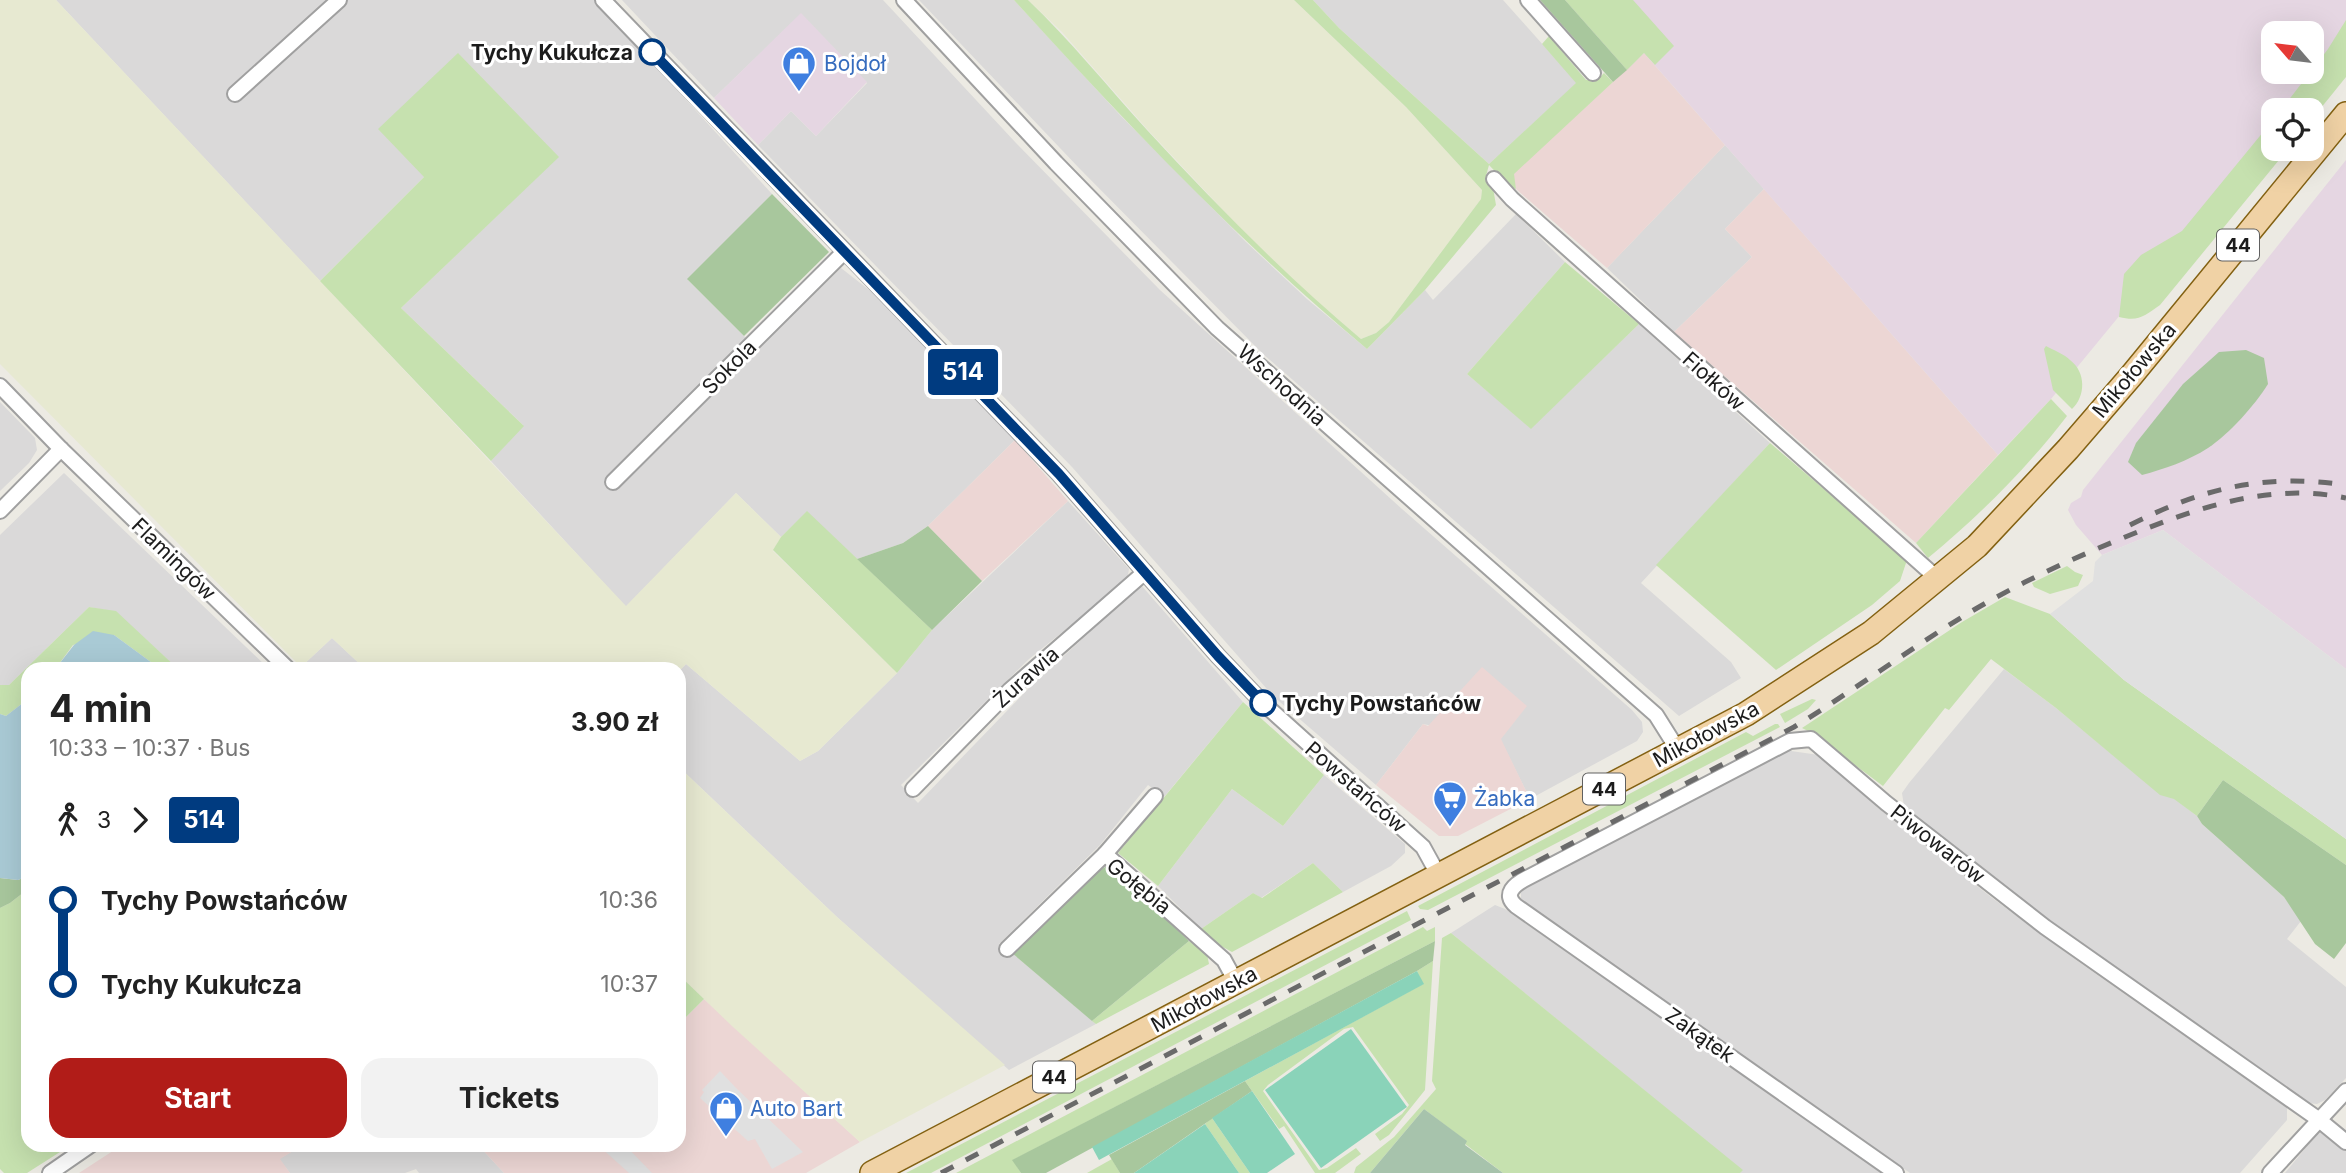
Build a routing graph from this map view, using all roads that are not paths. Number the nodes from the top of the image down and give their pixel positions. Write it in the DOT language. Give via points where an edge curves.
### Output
graph roads {
  1 [pos="339,0"];
  2 [pos="603,0"];
  3 [pos="904,0"];
  4 [pos="1528,0"];
  5 [pos="1592,73"];
  6 [pos="234,94"];
  7 [pos="2346,114"];
  8 [pos="1494,179"];
  9 [pos="844,251"];
  10 [pos="0,386"];
  11 [pos="61,449"];
  12 [pos="613,482"];
  13 [pos="0,510"];
  14 [pos="1146,572"];
  15 [pos="1938,579"];
  16 [pos="281,662"];
  17 [pos="1678,750"];
  18 [pos="913,789"];
  19 [pos="1155,796"];
  20 [pos="1105,854"];
  21 [pos="1439,876"];
  22 [pos="1509,893"];
  23 [pos="1007,949"];
  24 [pos="1236,982"];
  25 [pos="2346,1091"];
  26 [pos="2318,1119"];
  27 [pos="2346,1142"];
  28 [pos="80,1152"];
  29 [pos="50,1173"];
  30 [pos="872,1173"];
  31 [pos="1896,1173"];
  32 [pos="2270,1173"];
  1 -- 6 [label="street"];
  2 -- 9 [label="street, Powstańców"];
  3 -- 17 [label="street, Wschodnia" via="1217,328 1656,715"];
  4 -- 5 [label="street"];
  7 -- 15 [label="main road, Mikołowska / 44" via="2068,449 1977,546"];
  8 -- 15 [label="street, Fiołków"];
  9 -- 12 [label="street, Sokola"];
  9 -- 14 [label="street, Powstańców" via="1032,444"];
  10 -- 11 [label="street, Flamingów"];
  11 -- 13 [label="street"];
  11 -- 16 [label="street, Flamingów"];
  14 -- 18 [label="street, Żurawia" via="1010,690"];
  14 -- 21 [label="street, Powstańców" via="1276,717 1423,847"];
  15 -- 17 [label="main road, Mikołowska / 44" via="1871,633 1794,684"];
  17 -- 21 [label="main road, Mikołowska / 44"];
  19 -- 20 [label="street"];
  20 -- 23 [label="street, Gołębia"];
  20 -- 24 [label="street, Gołębia" via="1224,960"];
  21 -- 24 [label="main road, Mikołowska / 44"];
  22 -- 26 [label="street, Piwowarów" via="1519,882 1790,741 1811,739 2045,927"];
  22 -- 31 [label="street, Zakątek" via="1516,906"];
  24 -- 30 [label="main road, Mikołowska / 44"];
  25 -- 26 [label="street"];
  26 -- 27 [label="street, Piwowarów"];
  26 -- 32 [label="street"];
  28 -- 29 [label="street"];
}
